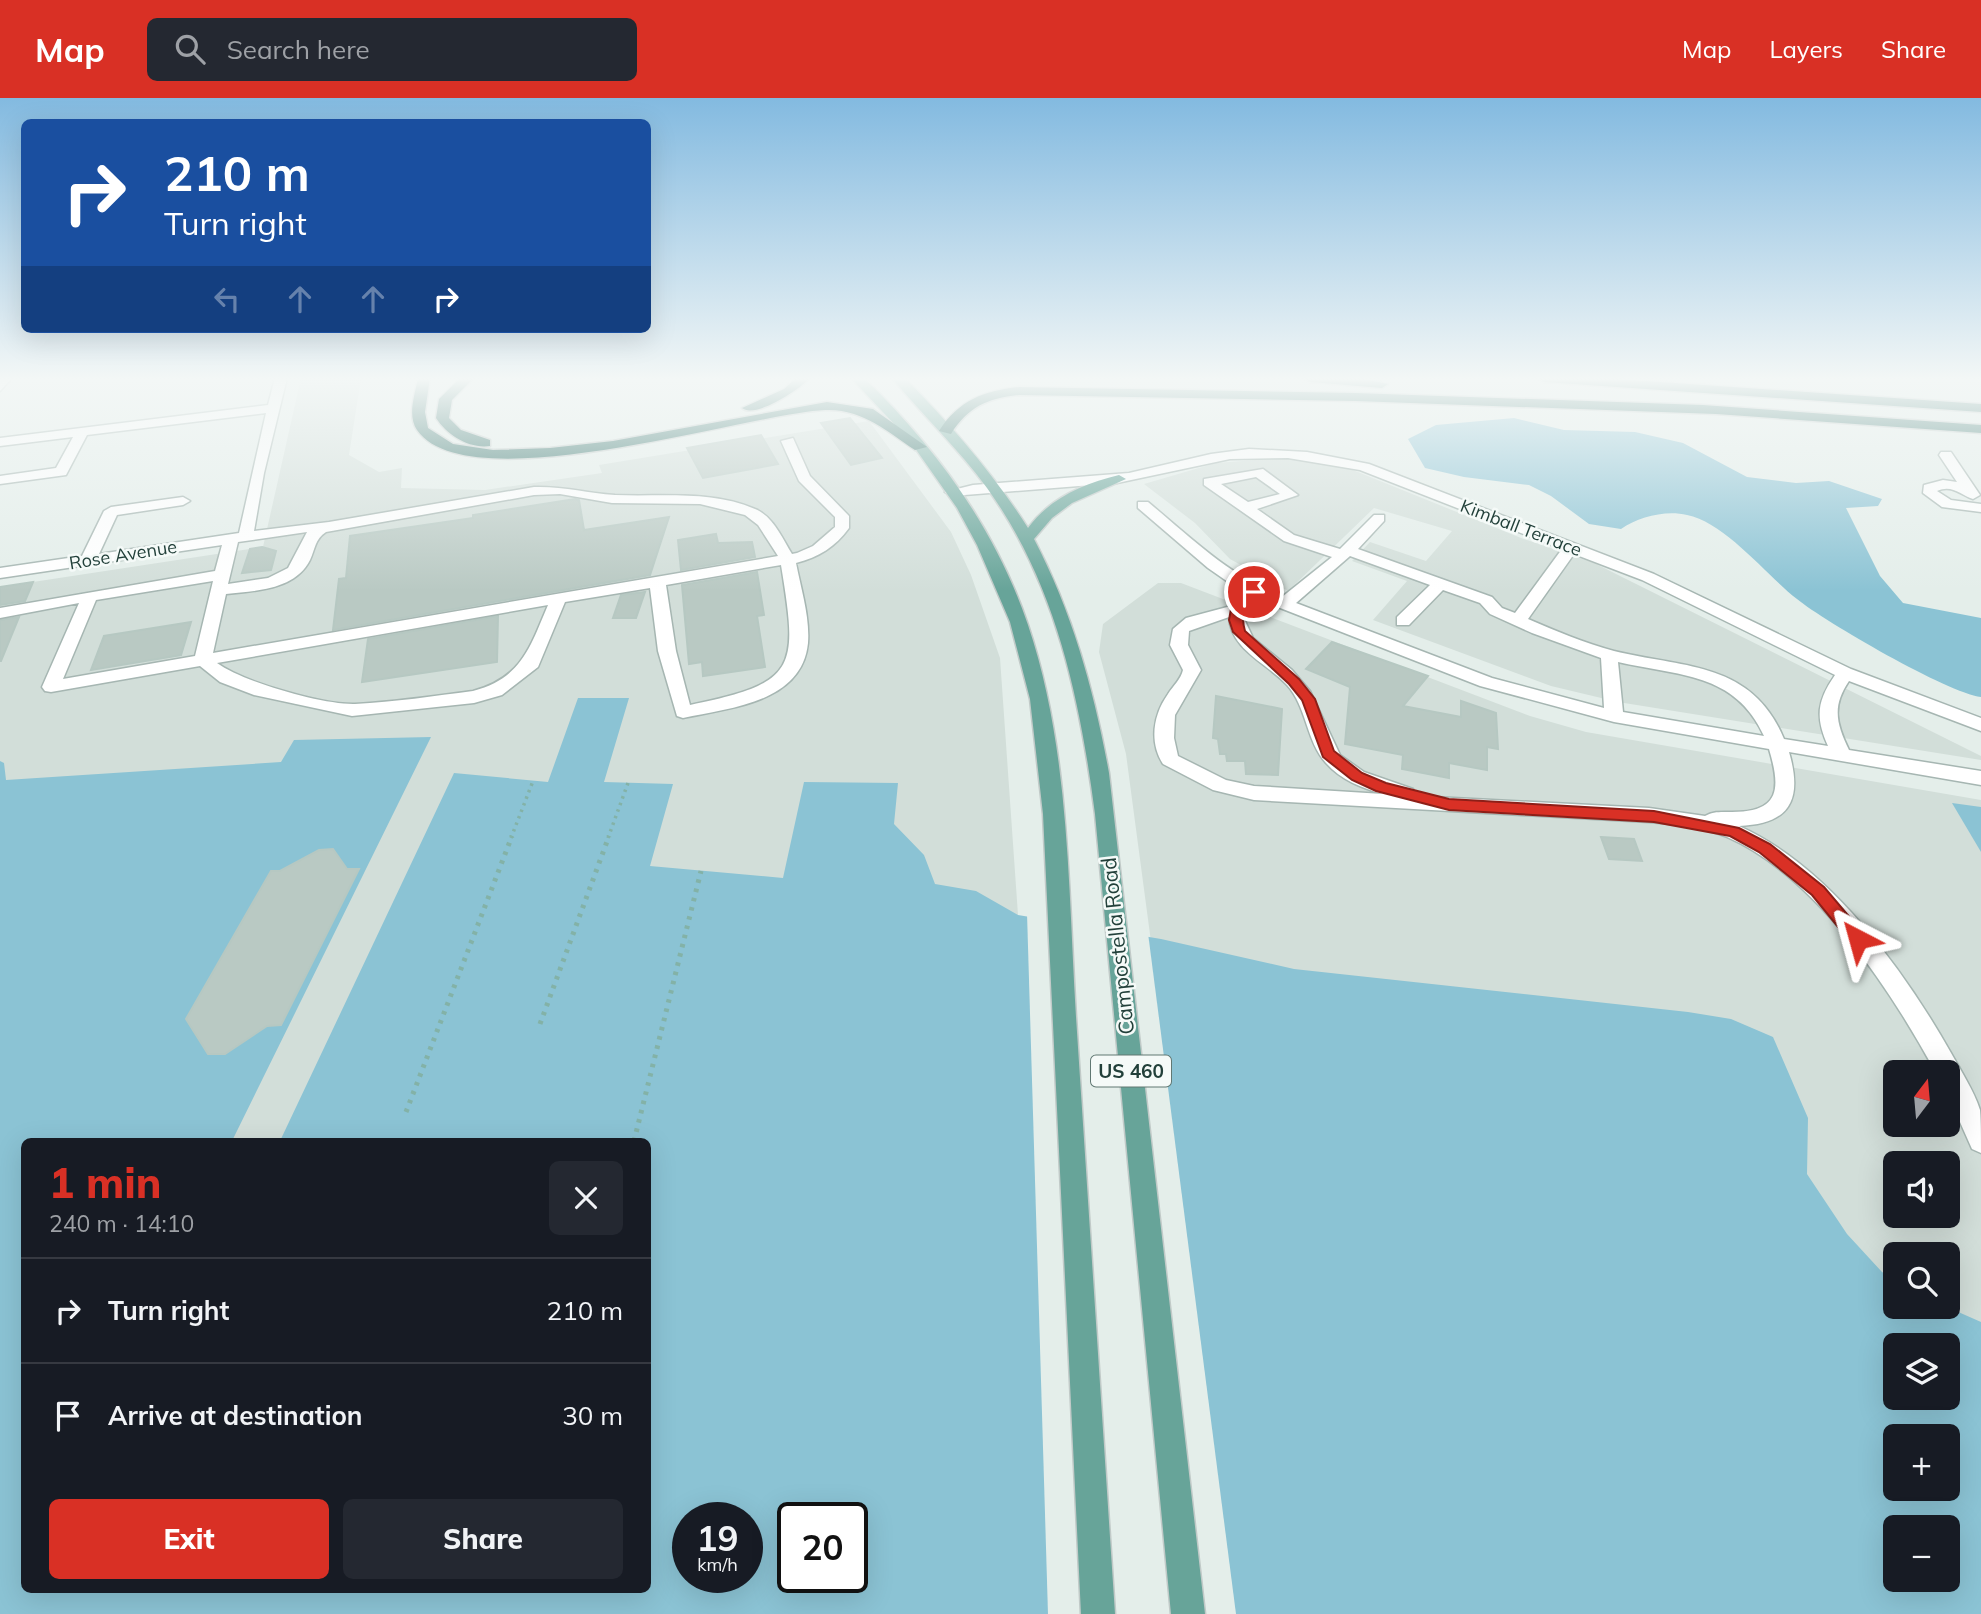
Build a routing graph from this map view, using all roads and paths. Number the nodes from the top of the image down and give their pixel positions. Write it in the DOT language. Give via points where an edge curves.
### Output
graph roads {
  1 [pos="73,449"];
  2 [pos="263,449"];
  3 [pos="457,449"];
  4 [pos="581,449"];
  5 [pos="791,449"];
  6 [pos="921,449"];
  7 [pos="961,449"];
  8 [pos="1946,455"];
  9 [pos="1119,479"];
  10 [pos="0,480"];
  11 [pos="992,485"];
  12 [pos="1968,488"];
  13 [pos="952,492"];
  14 [pos="183,501"];
  15 [pos="1143,505"];
  16 [pos="1981,507"];
  17 [pos="1243,508"];
  18 [pos="1379,518"];
  19 [pos="337,523"];
  20 [pos="238,537"];
  21 [pos="1027,540"];
  22 [pos="1571,547"];
  23 [pos="1345,553"];
  24 [pos="788,559"];
  25 [pos="88,560"];
  26 [pos="0,573"];
  27 [pos="657,581"];
  28 [pos="220,583"];
  29 [pos="1441,583"];
  30 [pos="1254,592"];
  31 [pos="90,596"];
  32 [pos="559,598"];
  33 [pos="1284,604"];
  34 [pos="1237,609"];
  35 [pos="0,613"];
  36 [pos="1519,620"];
  37 [pos="1403,621"];
  38 [pos="1609,655"];
  39 [pos="203,660"];
  40 [pos="1845,673"];
  41 [pos="1614,716"];
  42 [pos="1981,725"];
  43 [pos="1776,743"];
  44 [pos="1842,755"];
  45 [pos="1981,778"];
  46 [pos="533,781"];
  47 [pos="628,783"];
  48 [pos="1449,805"];
  49 [pos="1686,820"];
  50 [pos="701,871"];
  51 [pos="540,1024"];
  52 [pos="406,1112"];
  53 [pos="635,1138"];
  54 [pos="1981,1141"];
  55 [pos="1098,1614"];
  56 [pos="1188,1614"];
  1 -- 10 [label="street" via="61,472"];
  2 -- 20 [label="street"];
  3 -- 4 [label="highway" via="512,456"];
  5 -- 24 [label="street" via="804,478 842,516 842,528 819,551"];
  6 -- 13 [label="main road, US 460"];
  7 -- 11 [label="main road, US 460"];
  8 -- 12 [label="street"];
  9 -- 11 [label="street, Kimball Terrace"];
  9 -- 21 [label="main road" via="1055,507"];
  9 -- 22 [label="street, Kimball Terrace" via="1249,453 1322,457 1364,467"];
  11 -- 13 [label="street, Kimball Terrace"];
  11 -- 21 [label="main road, US 460"];
  12 -- 16 [label="street"];
  12 -- 16 [label="street" via="1943,484 1929,488 1947,504"];
  13 -- 55 [label="main road, US 460" via="1010,601 1030,660 1048,757"];
  14 -- 25 [label="street" via="111,511"];
  15 -- 30 [label="street"];
  17 -- 17 [label="street" via="1209,482 1258,472 1291,495"];
  17 -- 23 [label="street" via="1289,538"];
  18 -- 23 [label="street"];
  19 -- 20 [label="street, Rose Avenue"];
  19 -- 24 [label="street, Rose Avenue" via="534,491 560,490 612,499 700,500 750,512 764,522"];
  19 -- 28 [label="street" via="314,532 300,563 284,577"];
  20 -- 25 [label="street, Rose Avenue"];
  20 -- 28 [label="street"];
  21 -- 56 [label="main road, Campostella Road / US 460" via="1054,596 1070,644 1097,755"];
  22 -- 36 [label="street"];
  22 -- 40 [label="street, Kimball Terrace" via="1694,598"];
  23 -- 29 [label="street"];
  23 -- 33 [label="street"];
  24 -- 27 [label="street"];
  24 -- 27 [label="street" via="799,644 789,674 759,694 683,712 667,652"];
  25 -- 26 [label="street, Rose Avenue"];
  27 -- 32 [label="street"];
  28 -- 31 [label="street"];
  28 -- 39 [label="street"];
  29 -- 36 [label="street" via="1486,600 1496,611"];
  29 -- 37 [label="street"];
  30 -- 33 [label="street"];
  30 -- 34 [label="street"];
  31 -- 35 [label="street"];
  31 -- 39 [label="street" via="51,687"];
  32 -- 39 [label="street"];
  32 -- 39 [label="street" via="532,663 496,691 474,697 352,710 260,691 226,678"];
  33 -- 41 [label="street" via="1486,682"];
  34 -- 48 [label="street" via="1239,632 1308,699 1334,761 1381,787"];
  34 -- 48 [label="street" via="1181,629 1179,645 1189,656 1192,669 1164,722 1163,741 1170,760 1220,785 1254,793"];
  36 -- 38 [label="street"];
  38 -- 41 [label="street"];
  38 -- 43 [label="street" via="1729,684 1762,713"];
  40 -- 42 [label="street, Kimball Terrace"];
  40 -- 44 [label="street" via="1828,696 1825,709"];
  41 -- 43 [label="street"];
  43 -- 44 [label="street"];
  43 -- 49 [label="street" via="1788,792 1783,803 1754,818"];
  44 -- 45 [label="street"];
  46 -- 52 [label="path"];
  47 -- 51 [label="path"];
  48 -- 49 [label="street"];
  49 -- 54 [label="street" via="1734,832 1764,848 1818,891 1913,1014 1950,1072"];
  50 -- 53 [label="path"];
}
